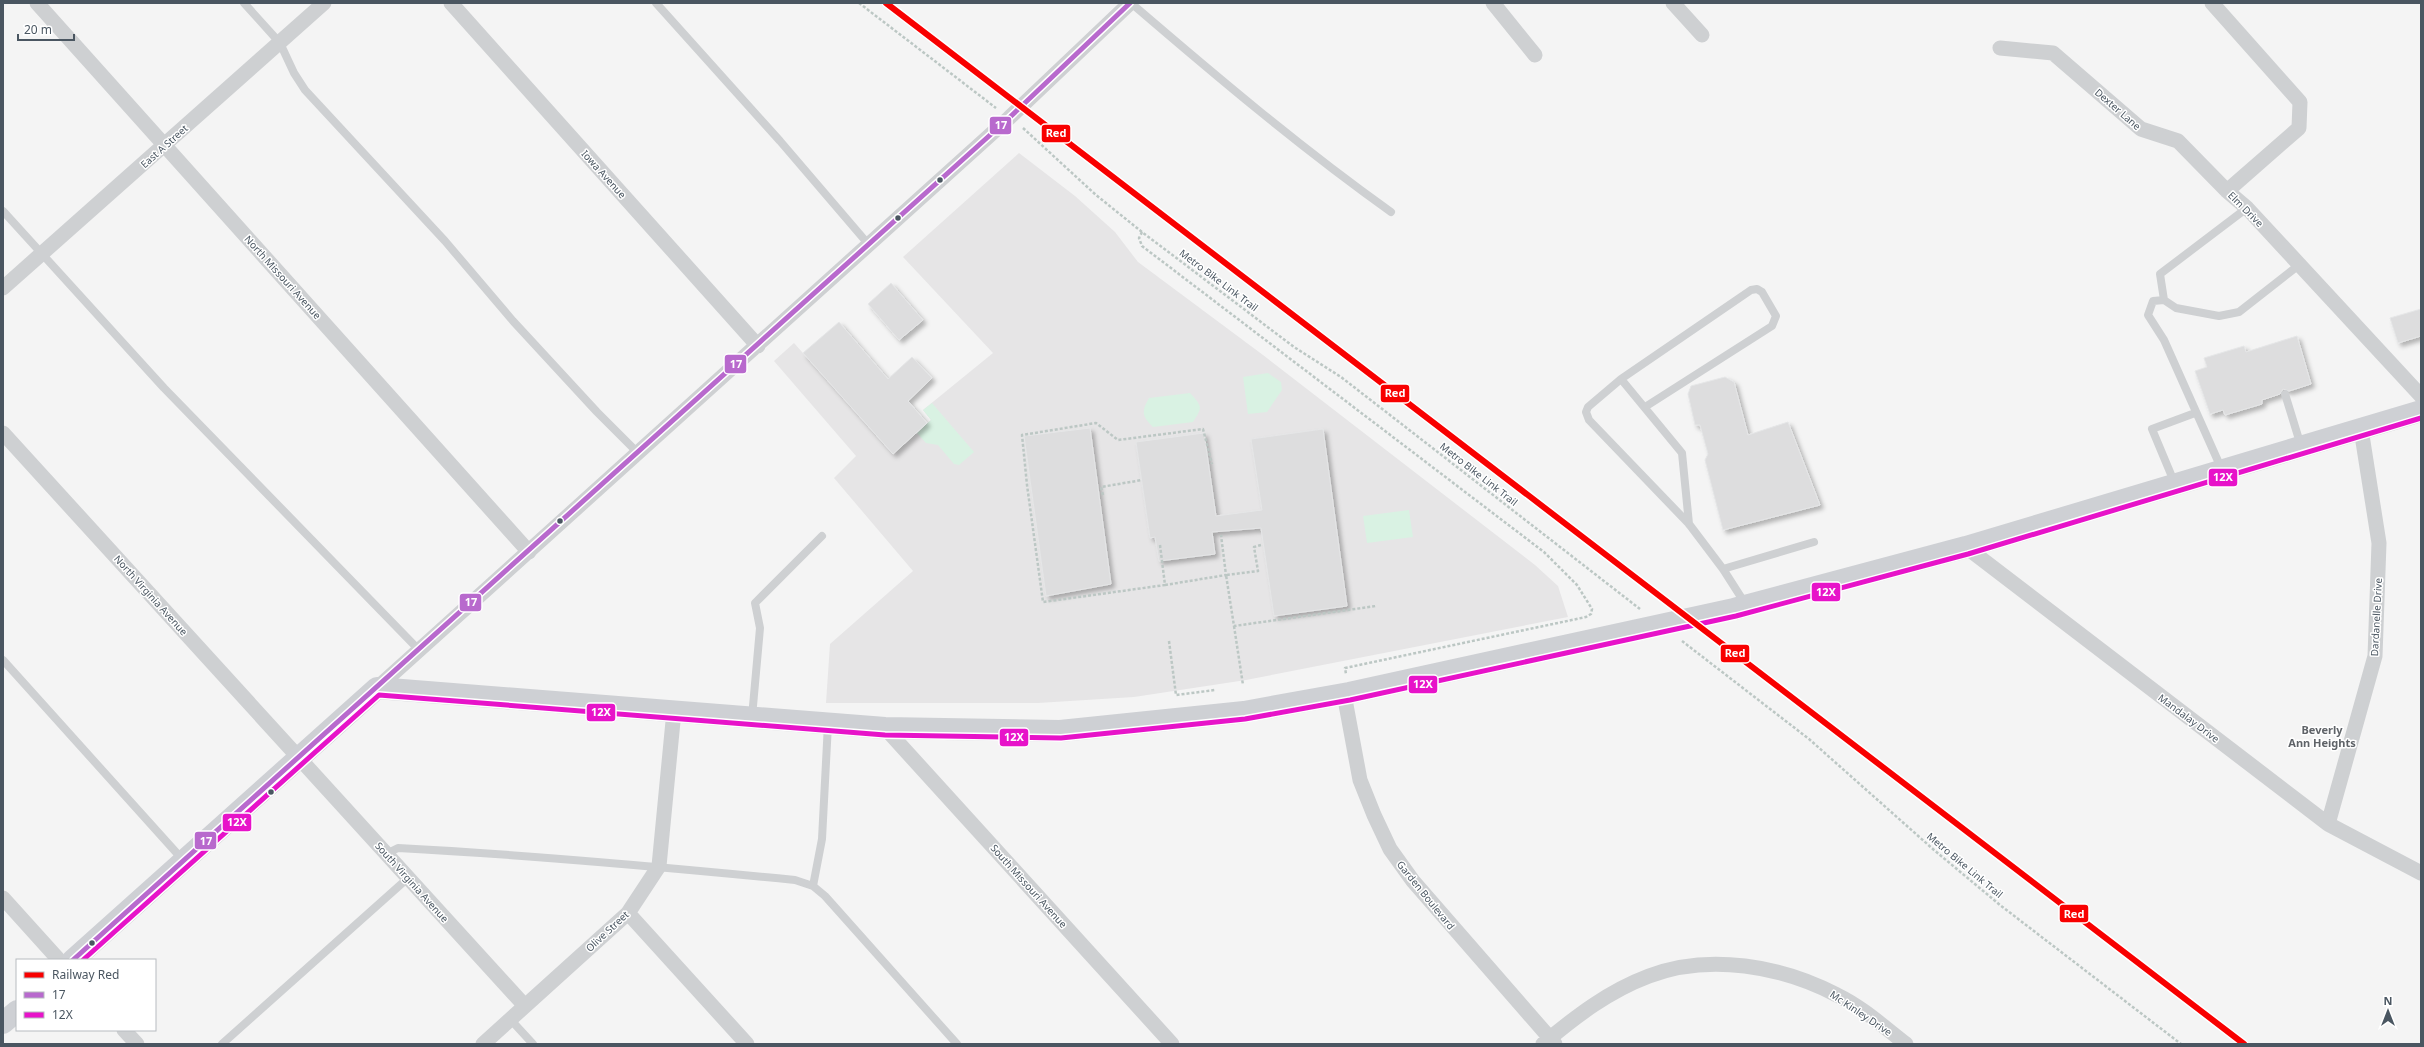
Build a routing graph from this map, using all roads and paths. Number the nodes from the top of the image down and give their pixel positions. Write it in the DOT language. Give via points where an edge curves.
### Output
graph roads {
  1 [pos="37,3"];
  2 [pos="244,3"];
  3 [pos="324,3"];
  4 [pos="451,3"];
  5 [pos="656,3"];
  6 [pos="859,3"];
  7 [pos="1131,3"];
  8 [pos="1493,3"];
  9 [pos="1673,3"];
  10 [pos="2212,3"];
  11 [pos="1702,35"];
  12 [pos="280,43"];
  13 [pos="2000,48"];
  14 [pos="1535,55"];
  15 [pos="1009,118"];
  16 [pos="165,145"];
  17 [pos="2227,190"];
  18 [pos="2247,208"];
  19 [pos="3,211"];
  20 [pos="1391,212"];
  21 [pos="1142,232"];
  22 [pos="869,245"];
  23 [pos="42,254"];
  24 [pos="2299,265"];
  25 [pos="3,288"];
  26 [pos="2164,300"];
  27 [pos="758,346"];
  28 [pos="1622,379"];
  29 [pos="2285,394"];
  30 [pos="2421,396"];
  31 [pos="1645,407"];
  32 [pos="2421,411"];
  33 [pos="2195,413"];
  34 [pos="2361,429"];
  35 [pos="3,433"];
  36 [pos="2301,447"];
  37 [pos="638,453"];
  38 [pos="1212,464"];
  39 [pos="2222,471"];
  40 [pos="1142,480"];
  41 [pos="2175,485"];
  42 [pos="1103,495"];
  43 [pos="1689,524"];
  44 [pos="1221,535"];
  45 [pos="822,536"];
  46 [pos="1814,542"];
  47 [pos="1160,545"];
  48 [pos="1261,545"];
  49 [pos="1966,548"];
  50 [pos="529,552"];
  51 [pos="1578,561"];
  52 [pos="1723,569"];
  53 [pos="1226,575"];
  54 [pos="1165,585"];
  55 [pos="1376,606"];
  56 [pos="1747,606"];
  57 [pos="1234,626"];
  58 [pos="1169,641"];
  59 [pos="419,650"];
  60 [pos="3,660"];
  61 [pos="1243,685"];
  62 [pos="377,688"];
  63 [pos="1215,690"];
  64 [pos="1746,690"];
  65 [pos="1347,694"];
  66 [pos="674,711"];
  67 [pos="752,718"];
  68 [pos="828,723"];
  69 [pos="886,728"];
  70 [pos="298,758"];
  71 [pos="2328,824"];
  72 [pos="386,854"];
  73 [pos="183,861"];
  74 [pos="659,866"];
  75 [pos="2421,873"];
  76 [pos="408,878"];
  77 [pos="813,886"];
  78 [pos="3,898"];
  79 [pos="628,913"];
  80 [pos="58,959"];
  81 [pos="74,959"];
  82 [pos="525,1006"];
  83 [pos="16,1011"];
  84 [pos="510,1019"];
  85 [pos="3,1023"];
  86 [pos="125,1031"];
  87 [pos="1549,1042"];
  88 [pos="138,1044"];
  89 [pos="222,1044"];
  90 [pos="483,1044"];
  91 [pos="532,1044"];
  92 [pos="747,1044"];
  93 [pos="957,1044"];
  94 [pos="1172,1044"];
  95 [pos="1906,1044"];
  96 [pos="2181,1044"];
  1 -- 16 [label="street, North Missouri Avenue"];
  2 -- 12 [label="lane"];
  3 -- 12 [label="street, East A Street"];
  4 -- 27 [label="street, Iowa Avenue"];
  5 -- 22 [label="lane"];
  6 -- 15 [label="path, Metro Bike Link Trail"];
  7 -- 15 [label="street"];
  7 -- 20 [label="lane" via="1329,168"];
  8 -- 14 [label="street"];
  9 -- 11 [label="street"];
  10 -- 17 [label="street, Elm Drive" via="2300,102 2299,128"];
  12 -- 16 [label="street, East A Street"];
  12 -- 37 [label="lane" via="305,90 445,241 513,321"];
  13 -- 17 [label="street, Dexter Lane" via="2053,53 2141,130 2178,141"];
  15 -- 21 [label="path, Metro Bike Link Trail" via="1031,134 1096,195"];
  15 -- 22 [label="street"];
  16 -- 23 [label="street, East A Street"];
  16 -- 50 [label="street, North Missouri Avenue"];
  17 -- 18 [label="street, Elm Drive"];
  18 -- 24 [label="street, Elm Drive"];
  18 -- 26 [label="lane" via="2160,274"];
  19 -- 23 [label="lane"];
  21 -- 51 [label="path, Metro Bike Link Trail" via="1294,347 1341,378"];
  21 -- 65 [label="path" via="1139,238 1142,246 1544,552 1577,585 1592,610 1586,617 1345,668"];
  22 -- 27 [label="street"];
  23 -- 25 [label="street, East A Street"];
  23 -- 59 [label="lane" via="164,388"];
  24 -- 26 [label="lane" via="2239,312 2220,316 2176,308"];
  24 -- 30 [label="street, Elm Drive"];
  26 -- 33 [label="lane" via="2153,301 2148,314 2164,340"];
  27 -- 37 [label="street"];
  28 -- 31 [label="lane"];
  28 -- 31 [label="lane" via="1751,290 1757,289 1762,292 1776,316 1772,326"];
  28 -- 43 [label="lane" via="1588,407 1586,417"];
  29 -- 36 [label="lane"];
  31 -- 43 [label="lane" via="1682,453"];
  32 -- 34 [label="main road"];
  33 -- 39 [label="lane"];
  33 -- 41 [label="lane" via="2152,429"];
  34 -- 36 [label="main road"];
  34 -- 71 [label="street, Dardanelle Drive" via="2379,543 2375,656"];
  35 -- 70 [label="street, North Virginia Avenue"];
  36 -- 39 [label="main road"];
  37 -- 50 [label="street"];
  38 -- 54 [label="path" via="1203,429 1118,440 1096,424 1022,435 1043,602"];
  39 -- 41 [label="main road"];
  40 -- 42 [label="path" via="1101,487"];
  41 -- 49 [label="main road"];
  43 -- 52 [label="lane"];
  44 -- 53 [label="path"];
  45 -- 67 [label="lane" via="755,603 760,628"];
  46 -- 52 [label="lane"];
  47 -- 54 [label="path"];
  48 -- 53 [label="path" via="1254,546 1258,571"];
  49 -- 56 [label="main road"];
  49 -- 71 [label="street, Mandalay Drive"];
  50 -- 59 [label="street"];
  52 -- 56 [label="lane"];
  53 -- 54 [label="path"];
  53 -- 57 [label="path"];
  55 -- 57 [label="path"];
  56 -- 65 [label="main road" via="1613,638"];
  57 -- 61 [label="path"];
  58 -- 63 [label="path" via="1176,695"];
  59 -- 62 [label="street"];
  60 -- 73 [label="lane"];
  62 -- 66 [label="main road"];
  62 -- 70 [label="main road"];
  64 -- 96 [label="path, Metro Bike Link Trail" via="1809,739 1994,900"];
  65 -- 69 [label="main road" via="1244,712 1060,731"];
  65 -- 87 [label="street, Garden Boulevard" via="1360,780 1390,849 1413,881"];
  66 -- 67 [label="main road"];
  66 -- 74 [label="street, Olive Street"];
  67 -- 68 [label="main road"];
  68 -- 69 [label="main road"];
  68 -- 77 [label="lane" via="822,839"];
  69 -- 94 [label="street, South Missouri Avenue"];
  70 -- 72 [label="street, South Virginia Avenue"];
  70 -- 73 [label="main road"];
  71 -- 75 [label="street, Mandalay Drive"];
  72 -- 74 [label="lane" via="398,848"];
  72 -- 76 [label="street, South Virginia Avenue"];
  73 -- 81 [label="main road"];
  74 -- 77 [label="lane" via="795,880"];
  74 -- 79 [label="street, Olive Street"];
  76 -- 82 [label="street, South Virginia Avenue"];
  76 -- 89 [label="lane"];
  77 -- 93 [label="lane" via="825,896"];
  78 -- 80 [label="street"];
  79 -- 82 [label="street, Olive Street"];
  79 -- 92 [label="street"];
  82 -- 84 [label="street, Olive Street"];
  83 -- 85 [label="main road"];
  84 -- 90 [label="street, Olive Street"];
  84 -- 91 [label="lane"];
  86 -- 88 [label="street"];
  87 -- 95 [label="street, Mc Kinley Drive" via="1578,1014 1610,994 1650,975 1691,966 1732,966 1770,970 1808,981 1839,995"];
}
